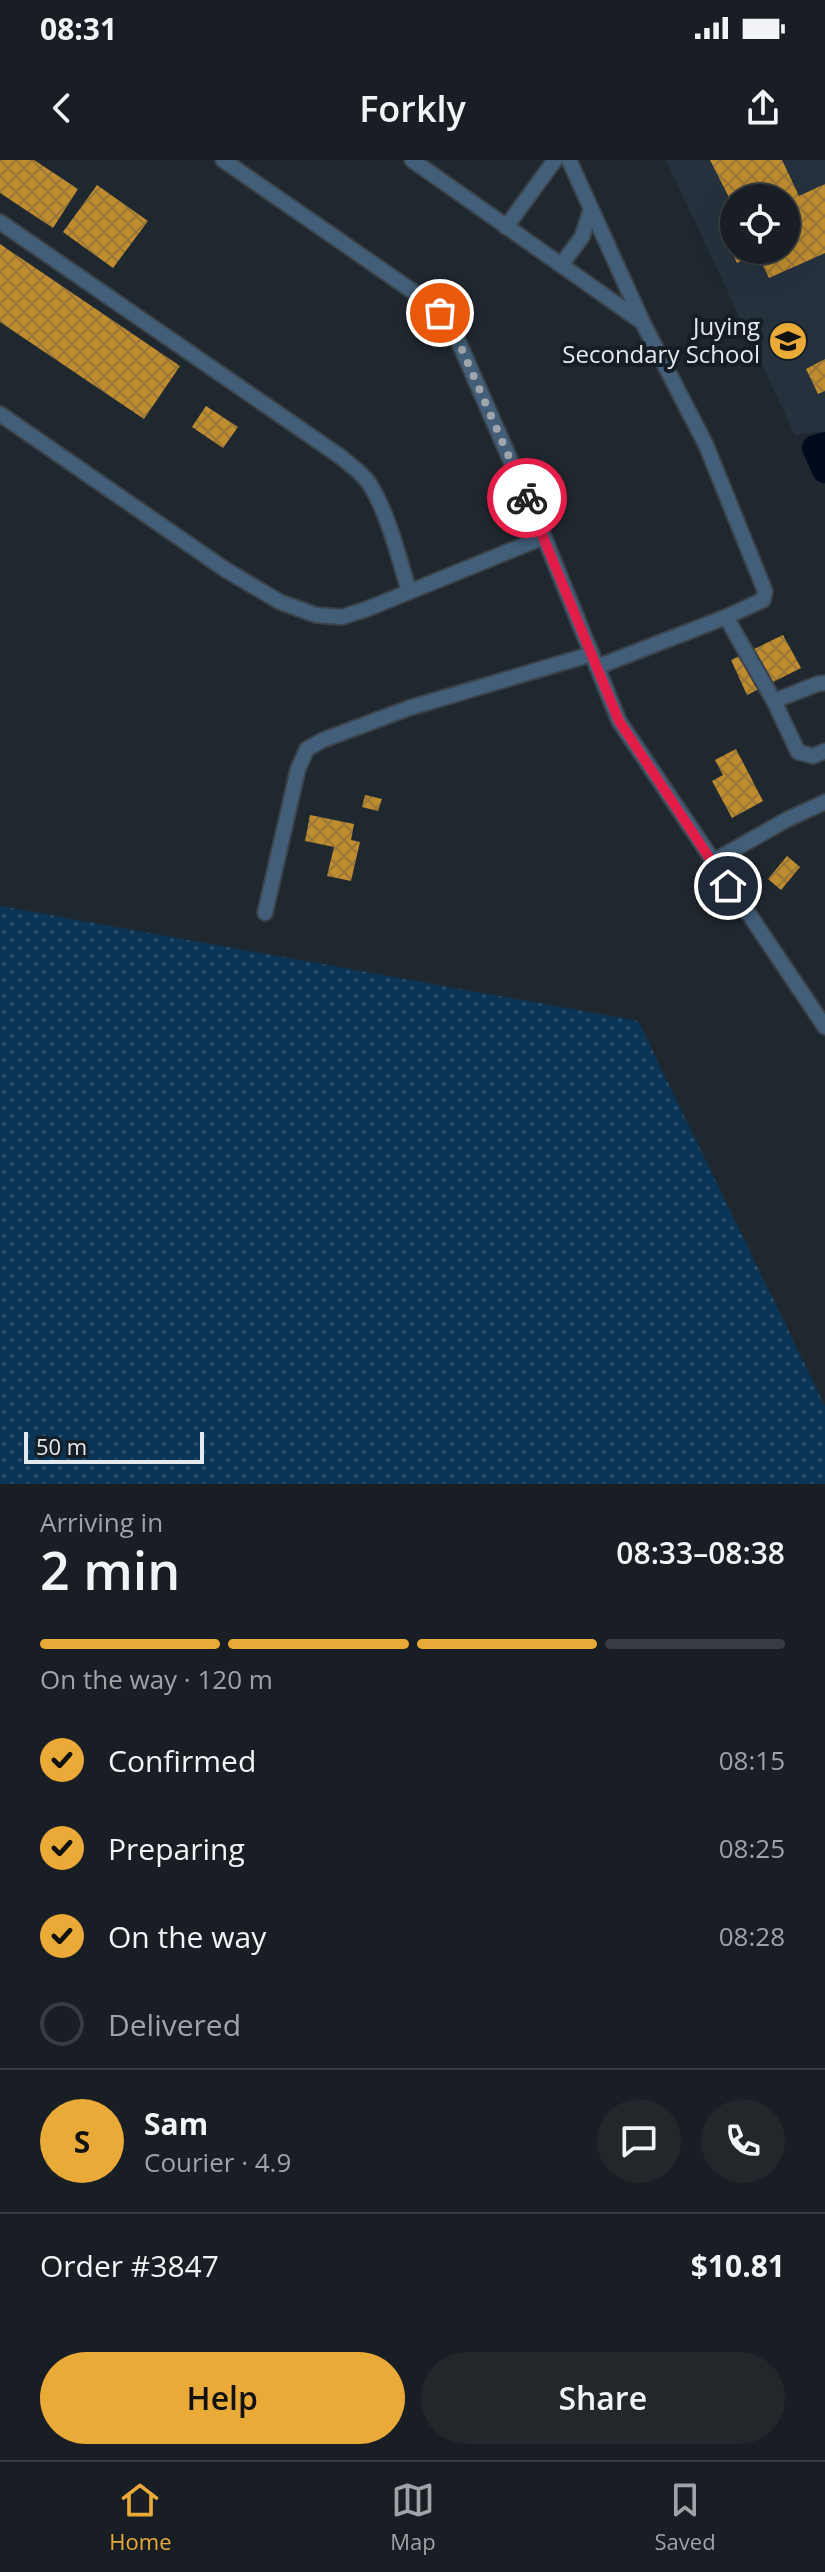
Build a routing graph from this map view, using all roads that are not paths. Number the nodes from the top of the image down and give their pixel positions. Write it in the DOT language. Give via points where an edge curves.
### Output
graph roads {
  1 [pos="223,160"];
  2 [pos="412,160"];
  3 [pos="555,160"];
  4 [pos="569,160"];
  5 [pos="591,209"];
  6 [pos="0,222"];
  7 [pos="506,227"];
  8 [pos="561,265"];
  9 [pos="643,323"];
  10 [pos="0,414"];
  11 [pos="544,537"];
  12 [pos="409,591"];
  13 [pos="726,617"];
  14 [pos="595,661"];
  15 [pos="825,683"];
  16 [pos="774,701"];
  17 [pos="825,751"];
  18 [pos="825,802"];
  19 [pos="712,862"];
  20 [pos="265,913"];
  21 [pos="825,1027"];
  1 -- 11 [label="lane" via="440,313 453,329"];
  2 -- 7 [label="lane"];
  3 -- 7 [label="lane"];
  4 -- 5 [label="lane"];
  5 -- 8 [label="lane" via="582,237"];
  5 -- 9 [label="lane"];
  6 -- 12 [label="lane" via="360,473 386,521"];
  7 -- 8 [label="lane"];
  8 -- 9 [label="lane"];
  9 -- 13 [label="lane" via="706,445 765,591 763,600"];
  10 -- 12 [label="lane" via="280,602 316,615 342,617"];
  11 -- 12 [label="lane"];
  11 -- 14 [label="lane"];
  13 -- 14 [label="lane"];
  13 -- 16 [label="lane"];
  14 -- 19 [label="lane" via="619,721"];
  14 -- 20 [label="lane" via="409,708 307,749"];
  15 -- 16 [label="lane"];
  16 -- 17 [label="lane" via="798,752 813,756"];
  18 -- 19 [label="lane"];
  19 -- 21 [label="lane"];
}
